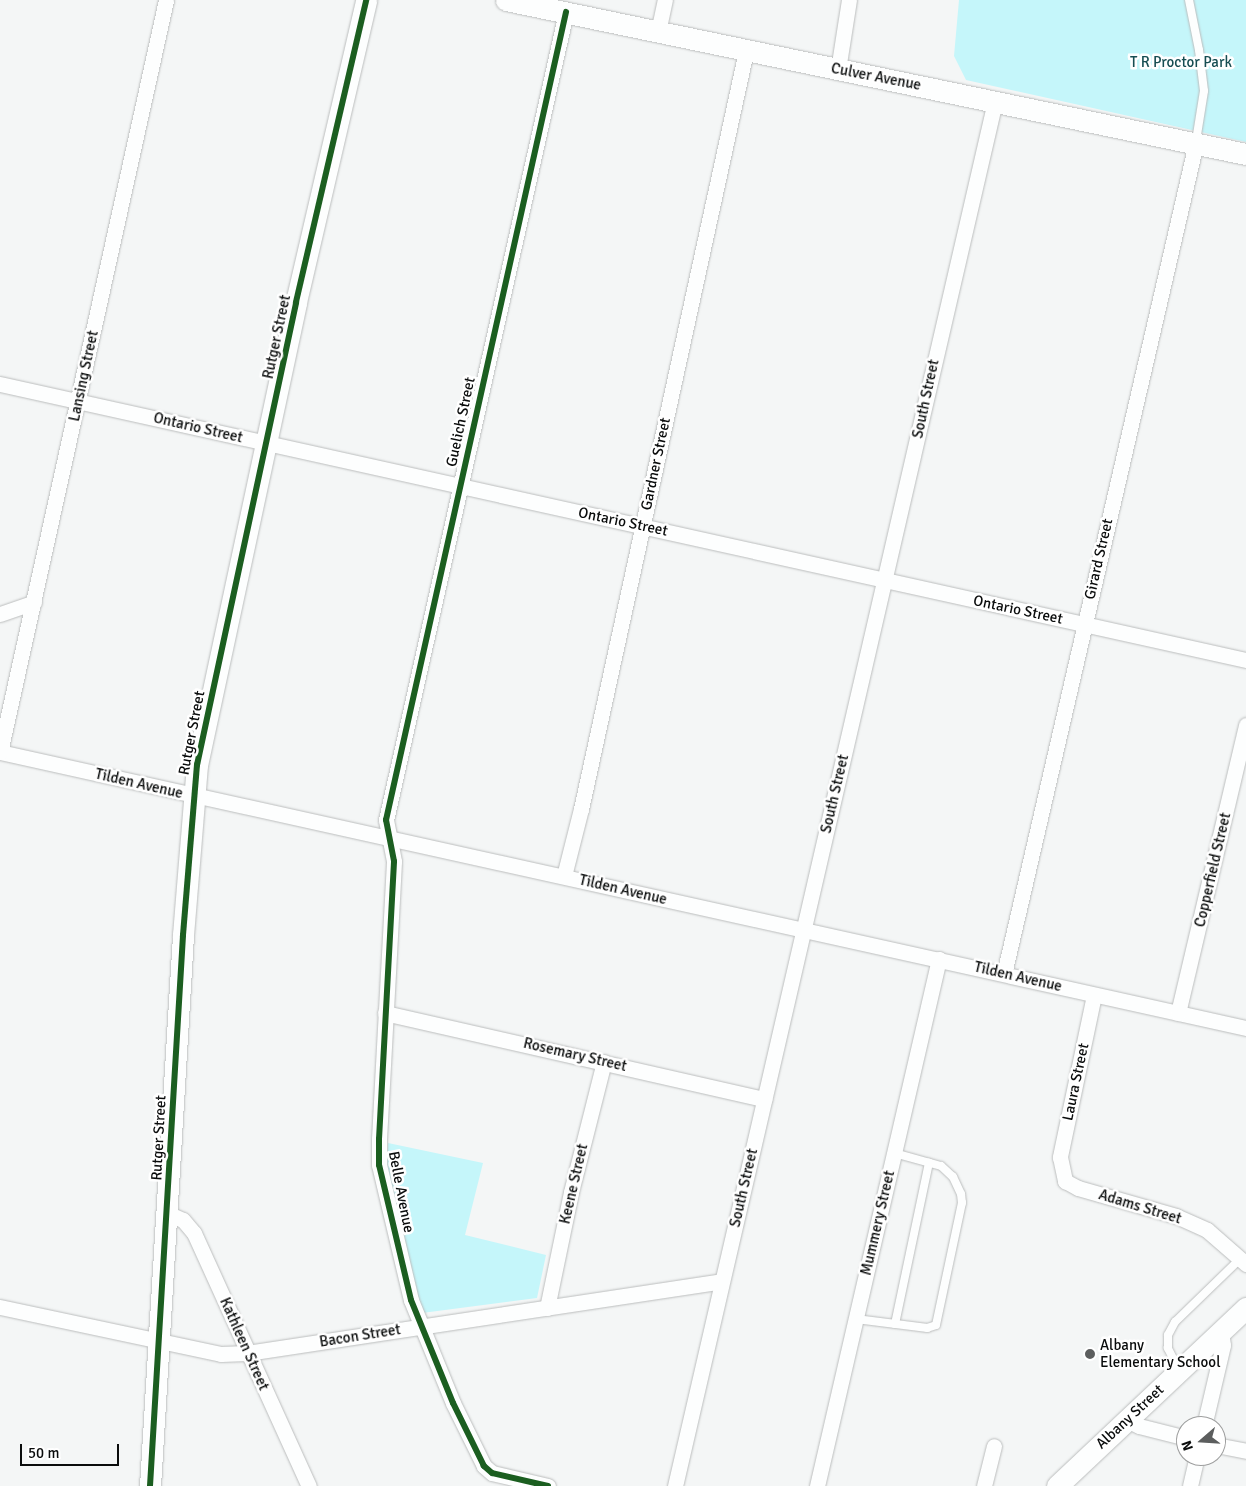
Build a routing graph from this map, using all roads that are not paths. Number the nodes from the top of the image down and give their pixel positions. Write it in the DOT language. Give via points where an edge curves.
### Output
graph roads {
  1 [pos="166,0"];
  2 [pos="366,0"];
  3 [pos="506,0"];
  4 [pos="665,0"];
  5 [pos="849,0"];
  6 [pos="1189,0"];
  7 [pos="534,3"];
  8 [pos="566,12"];
  9 [pos="658,32"];
  10 [pos="746,51"];
  11 [pos="838,70"];
  12 [pos="995,101"];
  13 [pos="1196,143"];
  14 [pos="1246,154"];
  15 [pos="0,384"];
  16 [pos="78,402"];
  17 [pos="268,444"];
  18 [pos="460,487"];
  19 [pos="643,527"];
  20 [pos="884,580"];
  21 [pos="34,602"];
  22 [pos="0,614"];
  23 [pos="1084,624"];
  24 [pos="1246,660"];
  25 [pos="1246,725"];
  26 [pos="0,752"];
  27 [pos="194,796"];
  28 [pos="388,838"];
  29 [pos="564,876"];
  30 [pos="804,930"];
  31 [pos="939,959"];
  32 [pos="1004,974"];
  33 [pos="1094,995"];
  34 [pos="385,1013"];
  35 [pos="1178,1013"];
  36 [pos="1246,1028"];
  37 [pos="604,1062"];
  38 [pos="764,1098"];
  39 [pos="894,1153"];
  40 [pos="929,1163"];
  41 [pos="1061,1169"];
  42 [pos="167,1214"];
  43 [pos="1243,1261"];
  44 [pos="722,1281"];
  45 [pos="0,1307"];
  46 [pos="547,1308"];
  47 [pos="1246,1308"];
  48 [pos="856,1319"];
  49 [pos="895,1324"];
  50 [pos="421,1326"];
  51 [pos="1221,1332"];
  52 [pos="159,1340"];
  53 [pos="248,1353"];
  54 [pos="1179,1371"];
  55 [pos="1206,1416"];
  56 [pos="1127,1420"];
  57 [pos="1176,1435"];
  58 [pos="994,1446"];
  59 [pos="1226,1447"];
  60 [pos="1246,1452"];
  61 [pos="1195,1466"];
  62 [pos="150,1486"];
  63 [pos="309,1486"];
  64 [pos="548,1486"];
  65 [pos="675,1486"];
  66 [pos="817,1486"];
  67 [pos="984,1486"];
  68 [pos="1057,1486"];
  69 [pos="1190,1486"];
  1 -- 16 [label="street, Lansing Street"];
  2 -- 17 [label="street, Rutger Street" via="296,302"];
  3 -- 7 [label="street, Culver Avenue"];
  4 -- 9 [label="street"];
  5 -- 11 [label="street"];
  6 -- 13 [label="lane" via="1204,91"];
  7 -- 8 [label="street, Culver Avenue"];
  8 -- 9 [label="street, Culver Avenue"];
  8 -- 18 [label="street, Guelich Street"];
  9 -- 10 [label="street, Culver Avenue"];
  10 -- 11 [label="street, Culver Avenue"];
  10 -- 19 [label="street, Gardner Street"];
  11 -- 12 [label="street, Culver Avenue"];
  12 -- 13 [label="street, Culver Avenue"];
  12 -- 20 [label="street, South Street"];
  13 -- 14 [label="street, Culver Avenue"];
  13 -- 23 [label="street, Girard Street"];
  15 -- 16 [label="street, Ontario Street"];
  16 -- 17 [label="street, Ontario Street"];
  16 -- 21 [label="street, Lansing Street"];
  17 -- 18 [label="street, Ontario Street"];
  17 -- 27 [label="street, Rutger Street" via="199,756"];
  18 -- 19 [label="street, Ontario Street"];
  18 -- 28 [label="street, Guelich Street" via="386,820"];
  19 -- 20 [label="street, Ontario Street"];
  19 -- 29 [label="street, Gardner Street"];
  20 -- 23 [label="street, Ontario Street"];
  20 -- 30 [label="street, South Street"];
  21 -- 22 [label="street"];
  21 -- 26 [label="street, Lansing Street"];
  23 -- 24 [label="street, Ontario Street"];
  23 -- 32 [label="street, Girard Street"];
  25 -- 35 [label="street, Copperfield Street"];
  26 -- 27 [label="street, Tilden Avenue"];
  27 -- 28 [label="street, Tilden Avenue"];
  27 -- 42 [label="street, Rutger Street"];
  28 -- 29 [label="street, Tilden Avenue"];
  28 -- 34 [label="street, Belle Avenue" via="394,861"];
  29 -- 30 [label="street, Tilden Avenue"];
  30 -- 31 [label="street, Tilden Avenue"];
  30 -- 38 [label="street, South Street"];
  31 -- 32 [label="street, Tilden Avenue"];
  31 -- 39 [label="street, Mummery Street"];
  32 -- 33 [label="street, Tilden Avenue"];
  33 -- 35 [label="street, Tilden Avenue"];
  33 -- 41 [label="street, Laura Street" via="1060,1157"];
  34 -- 37 [label="street, Rosemary Street"];
  34 -- 50 [label="street, Belle Avenue" via="380,1165 411,1300"];
  35 -- 36 [label="street, Tilden Avenue"];
  37 -- 38 [label="street, Rosemary Street"];
  37 -- 46 [label="street, Keene Street" via="571,1192"];
  38 -- 44 [label="street, South Street"];
  39 -- 40 [label="lane"];
  39 -- 48 [label="street, Mummery Street"];
  40 -- 49 [label="lane"];
  40 -- 49 [label="lane" via="940,1166 953,1177 962,1204 936,1325 927,1328"];
  41 -- 43 [label="street, Adams Street" via="1065,1181 1078,1188 1176,1216 1207,1230"];
  42 -- 52 [label="street, Rutger Street"];
  42 -- 53 [label="street, Kathleen Street" via="183,1220 194,1233"];
  43 -- 54 [label="lane" via="1175,1322 1168,1335 1168,1348"];
  44 -- 46 [label="street, Bacon Street"];
  44 -- 65 [label="street, South Street"];
  45 -- 52 [label="street, Bacon Street"];
  46 -- 50 [label="street, Bacon Street"];
  47 -- 51 [label="street, Albany Street"];
  48 -- 49 [label="lane"];
  48 -- 66 [label="street, Mummery Street"];
  50 -- 53 [label="street, Bacon Street"];
  50 -- 64 [label="street, Belle Avenue" via="484,1466 492,1473"];
  51 -- 54 [label="street, Albany Street"];
  51 -- 55 [label="street" via="1223,1345"];
  52 -- 53 [label="street, Bacon Street" via="221,1354"];
  52 -- 62 [label="street, Rutger Street"];
  53 -- 63 [label="street, Kathleen Street"];
  54 -- 56 [label="street, Albany Street"];
  56 -- 57 [label="street"];
  56 -- 68 [label="street, Albany Street"];
  58 -- 67 [label="street"];
  59 -- 60 [label="street"];
  61 -- 69 [label="street"];
}
